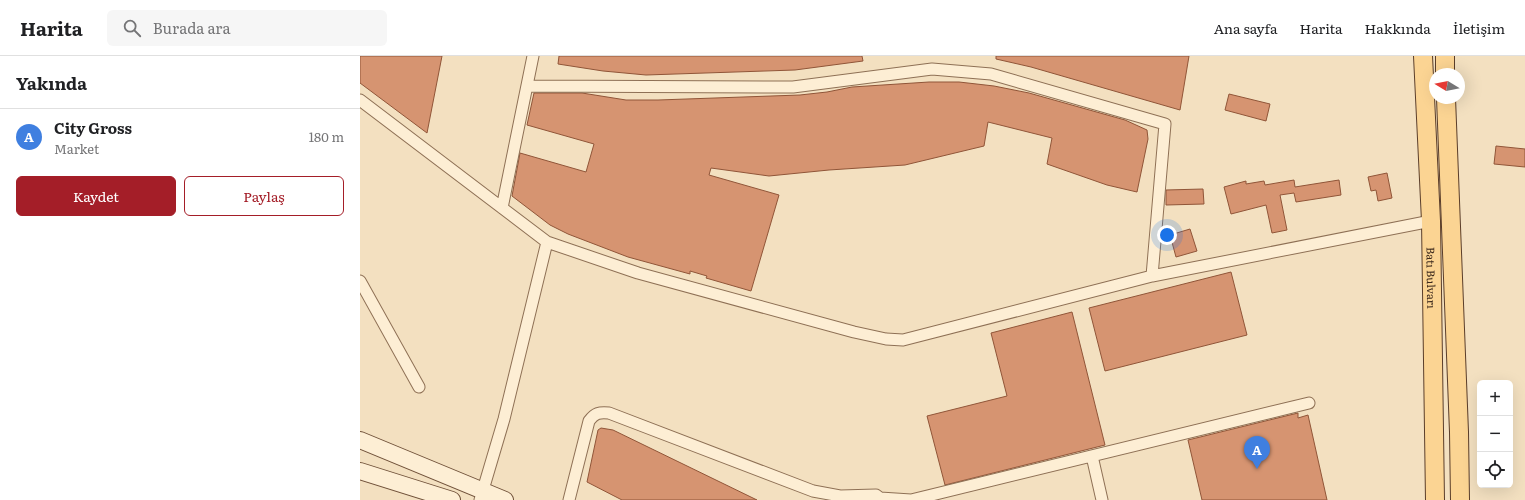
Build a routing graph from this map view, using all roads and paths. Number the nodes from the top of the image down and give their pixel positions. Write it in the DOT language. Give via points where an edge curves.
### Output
graph roads {
  1 [pos="533,56"];
  2 [pos="1423,56"];
  3 [pos="1444,56"];
  4 [pos="1445,68"];
  5 [pos="527,86"];
  6 [pos="360,100"];
  7 [pos="1446,104"];
  8 [pos="502,208"];
  9 [pos="1431,221"];
  10 [pos="547,242"];
  11 [pos="1152,276"];
  12 [pos="360,281"];
  13 [pos="419,387"];
  14 [pos="1309,403"];
  15 [pos="360,440"];
  16 [pos="1092,456"];
  17 [pos="403,458"];
  18 [pos="360,471"];
  19 [pos="396,483"];
  20 [pos="481,495"];
  21 [pos="881,499"];
  22 [pos="452,500"];
  23 [pos="505,500"];
  24 [pos="569,500"];
  25 [pos="1102,500"];
  26 [pos="1435,500"];
  27 [pos="1460,500"];
  1 -- 5 [label="street"];
  2 -- 9 [label="main road, Batı Bulvarı"];
  3 -- 4 [label="main road"];
  5 -- 8 [label="street"];
  5 -- 11 [label="street" via="793,87 932,69 991,74 1165,124"];
  6 -- 8 [label="street"];
  7 -- 27 [label="main road, Batı Bulvarı" via="1460,432"];
  8 -- 10 [label="street"];
  9 -- 11 [label="street"];
  9 -- 26 [label="main road, Batı Bulvarı"];
  10 -- 11 [label="street" via="638,273 846,330 903,340"];
  10 -- 20 [label="street" via="504,419"];
  12 -- 13 [label="street"];
  14 -- 16 [label="street"];
  15 -- 17 [label="main road"];
  16 -- 21 [label="street" via="911,500"];
  16 -- 25 [label="street"];
  17 -- 19 [label="main road" via="405,471 401,480"];
  17 -- 20 [label="main road"];
  18 -- 19 [label="main road"];
  19 -- 22 [label="main road"];
  20 -- 23 [label="main road"];
  21 -- 24 [label="street" via="876,495 840,496 813,491 609,413 600,412 594,414 589,421"];
}
